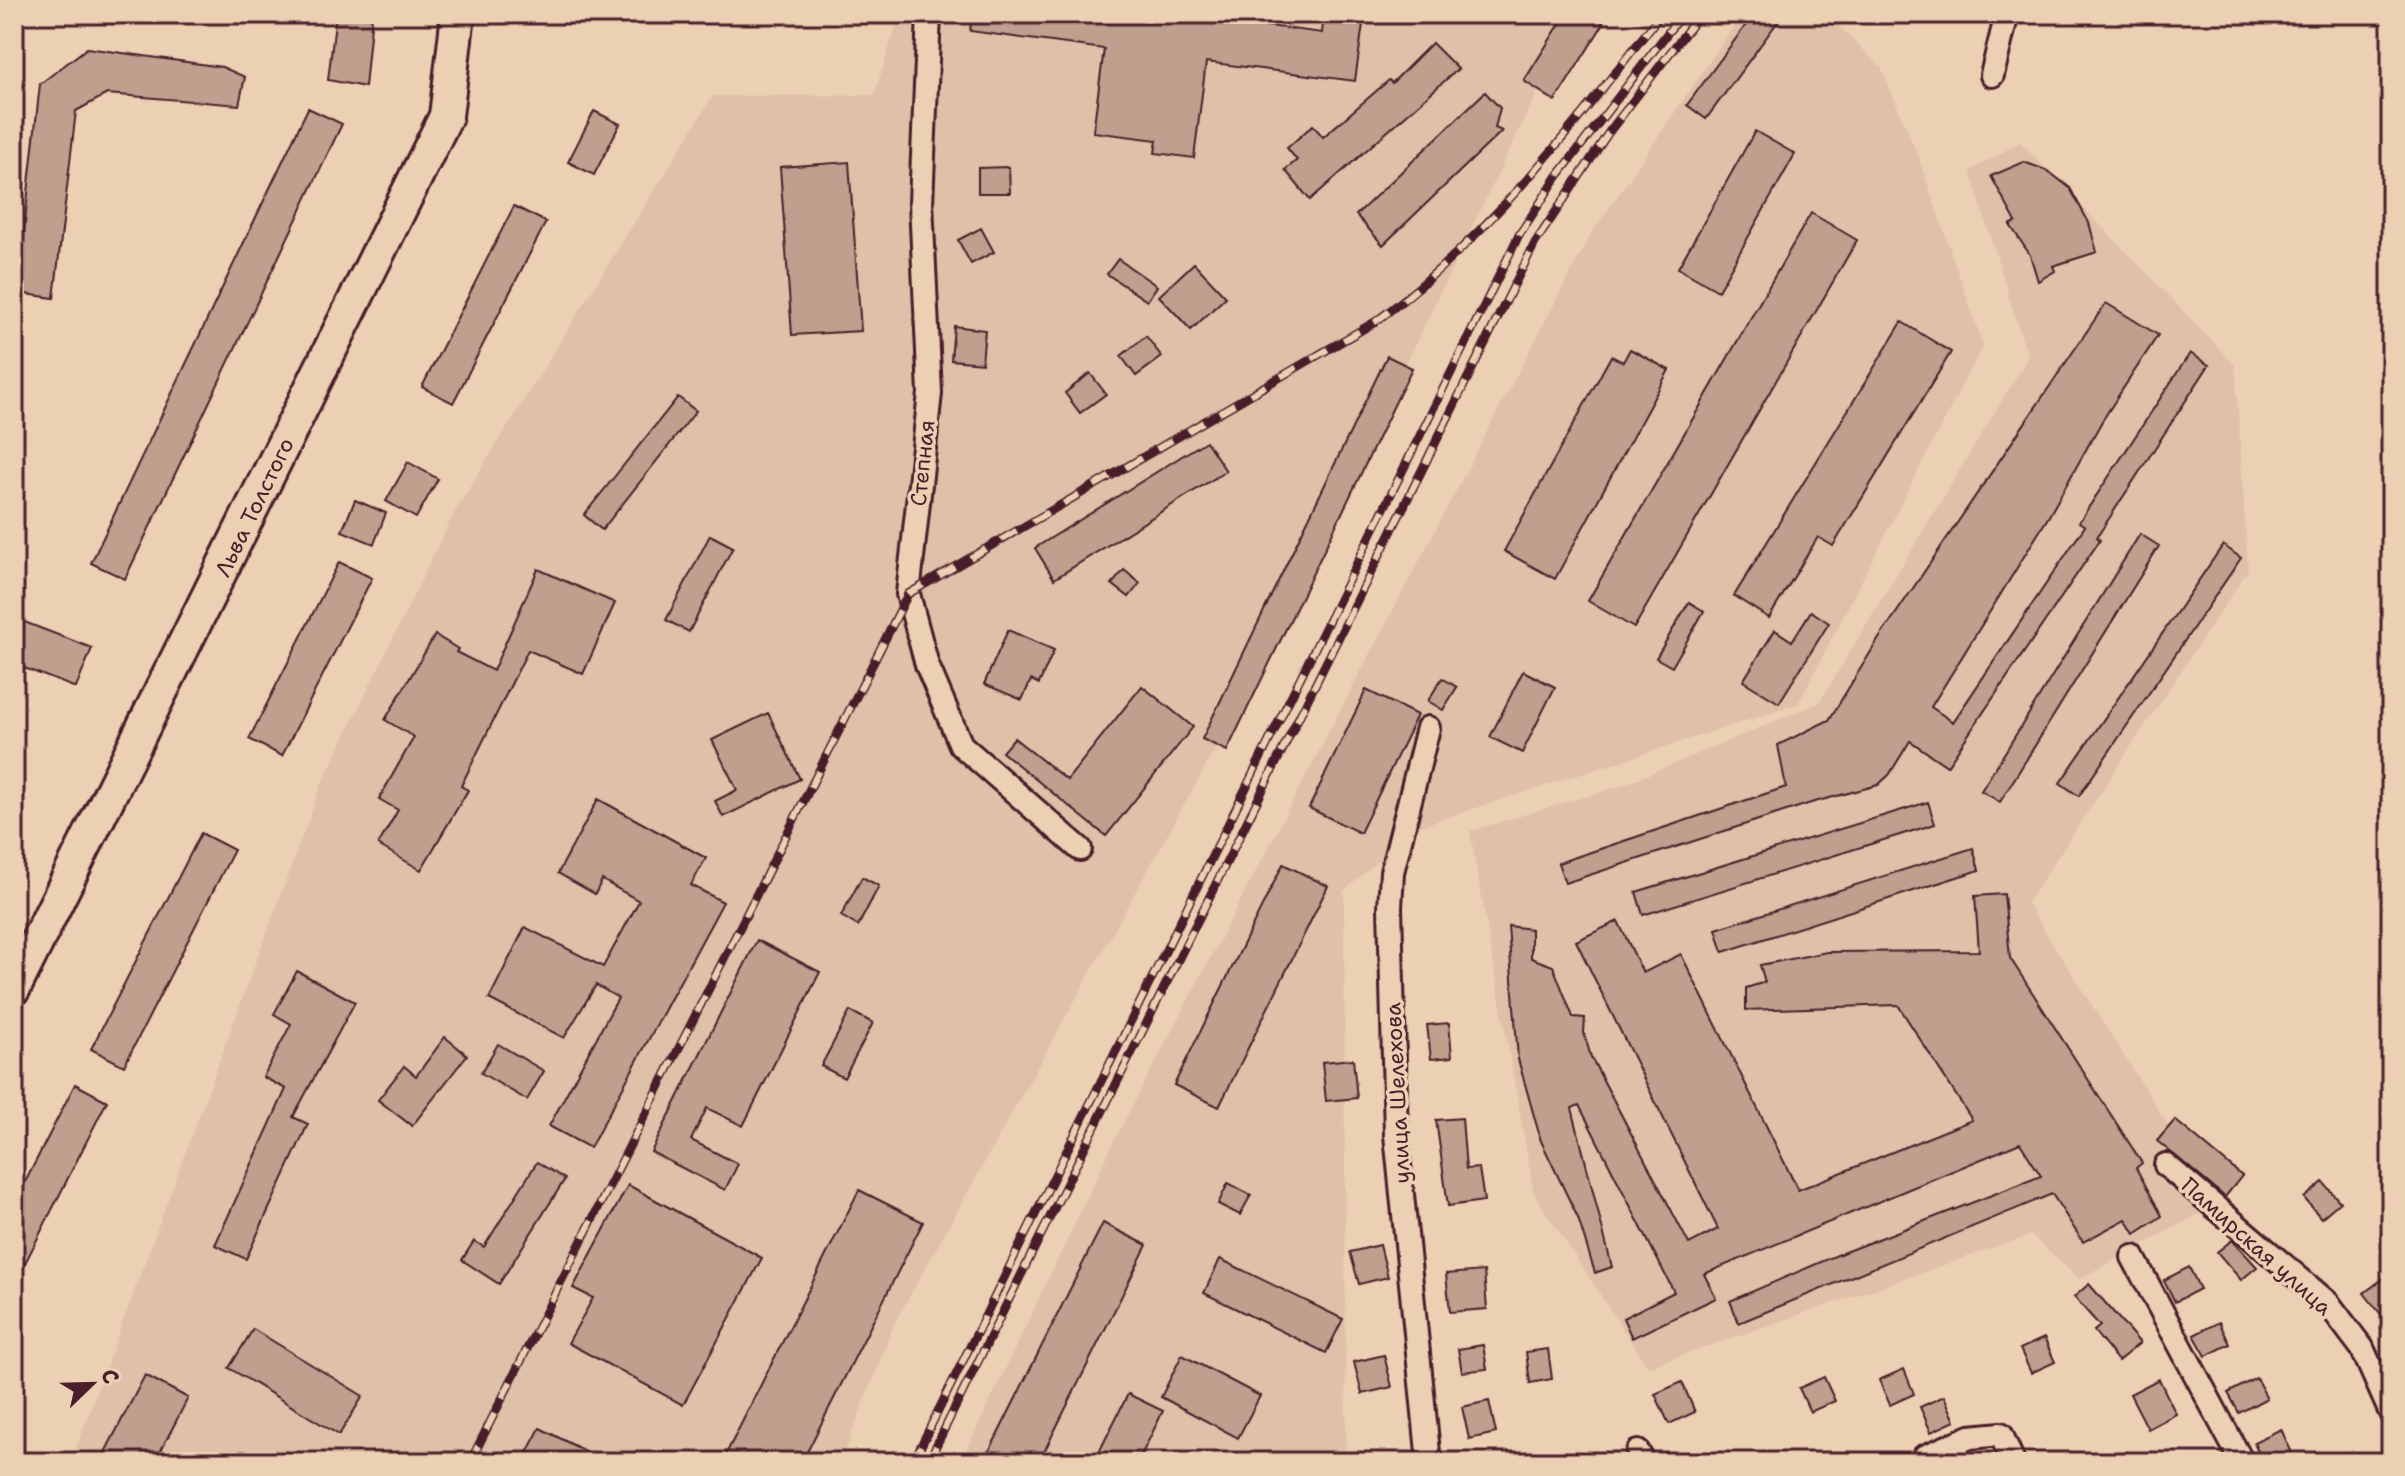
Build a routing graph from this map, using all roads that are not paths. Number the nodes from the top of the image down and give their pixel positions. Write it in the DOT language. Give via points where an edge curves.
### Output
graph roads {
  1 [pos="458,14"];
  2 [pos="929,14"];
  3 [pos="2007,14"];
  4 [pos="1992,75"];
  5 [pos="1428,728"];
  6 [pos="1080,849"];
  7 [pos="14,988"];
  8 [pos="2166,1165"];
  9 [pos="2133,1257"];
  10 [pos="2391,1413"];
  11 [pos="1429,1462"];
  12 [pos="1926,1462"];
  13 [pos="2013,1462"];
  14 [pos="2242,1462"];
  1 -- 7 [label="street, Льва Толстого" via="446,116"];
  2 -- 6 [label="street, Степная" via="921,203 930,393 908,594 927,665 961,745"];
  3 -- 4 [label="street"];
  5 -- 11 [label="street, улица Шелехова" via="1392,872 1390,907 1396,1135"];
  8 -- 10 [label="street, Памирская улица" via="2328,1303 2362,1348"];
  9 -- 14 [label="street"];
  12 -- 13 [label="street" via="1924,1457 1970,1437 2001,1434"];
}
